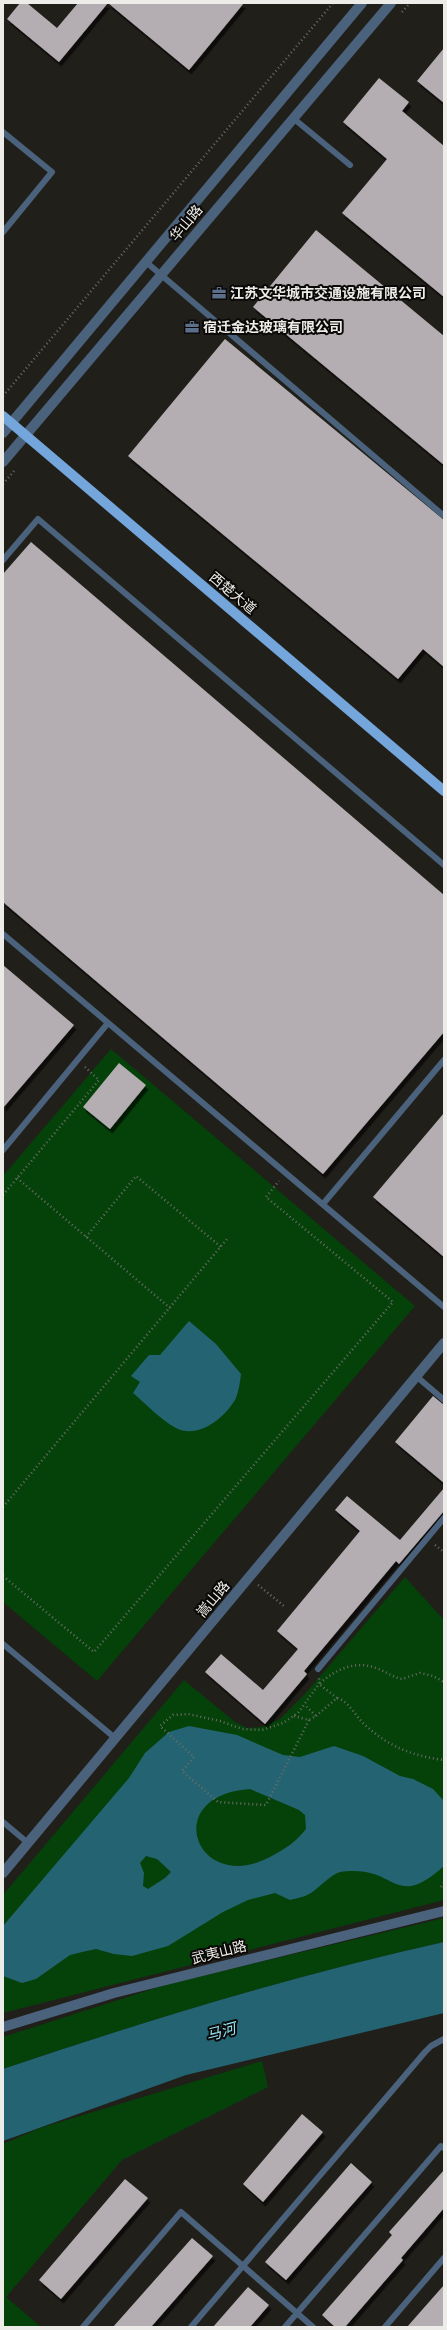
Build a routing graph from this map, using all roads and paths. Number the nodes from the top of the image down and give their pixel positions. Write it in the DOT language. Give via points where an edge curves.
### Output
graph roads {
  1 [pos="334,3"];
  2 [pos="362,3"];
  3 [pos="391,3"];
  4 [pos="293,118"];
  5 [pos="3,132"];
  6 [pos="350,165"];
  7 [pos="3,232"];
  8 [pos="146,262"];
  9 [pos="161,274"];
  10 [pos="3,396"];
  11 [pos="3,416"];
  12 [pos="11,423"];
  13 [pos="3,433"];
  14 [pos="26,435"];
  15 [pos="3,462"];
  16 [pos="444,516"];
  17 [pos="3,560"];
  18 [pos="444,791"];
  19 [pos="444,865"];
  20 [pos="3,934"];
  21 [pos="108,1023"];
  22 [pos="444,1060"];
  23 [pos="77,1061"];
  24 [pos="3,1150"];
  25 [pos="286,1173"];
  26 [pos="17,1178"];
  27 [pos="3,1195"];
  28 [pos="323,1204"];
  29 [pos="86,1237"];
  30 [pos="227,1240"];
  31 [pos="221,1247"];
  32 [pos="444,1306"];
  33 [pos="170,1308"];
  34 [pos="444,1343"];
  35 [pos="416,1376"];
  36 [pos="444,1400"];
  37 [pos="3,1507"];
  38 [pos="444,1518"];
  39 [pos="3,1576"];
  40 [pos="249,1578"];
  41 [pos="284,1606"];
  42 [pos="3,1644"];
  43 [pos="318,1669"];
  44 [pos="444,1682"];
  45 [pos="319,1684"];
  46 [pos="337,1698"];
  47 [pos="306,1704"];
  48 [pos="294,1716"];
  49 [pos="316,1716"];
  50 [pos="309,1720"];
  51 [pos="115,1738"];
  52 [pos="444,1760"];
  53 [pos="3,1822"];
  54 [pos="28,1843"];
  55 [pos="3,1873"];
  56 [pos="444,1884"];
  57 [pos="441,1887"];
  58 [pos="444,1911"];
  59 [pos="3,2026"];
  60 [pos="444,2039"];
  61 [pos="444,2148"];
  62 [pos="444,2258"];
  63 [pos="243,2266"];
  64 [pos="297,2313"];
  65 [pos="83,2327"];
  66 [pos="191,2327"];
  67 [pos="285,2327"];
  68 [pos="313,2327"];
  69 [pos="385,2327"];
  1 -- 10 [label="path"];
  2 -- 8 [label="street, 华山路"];
  3 -- 4 [label="street, 华山路"];
  4 -- 6 [label="lane"];
  4 -- 9 [label="street, 华山路"];
  5 -- 7 [label="lane" via="52,172"];
  8 -- 9 [label="lane"];
  8 -- 12 [label="street, 华山路"];
  9 -- 14 [label="street, 华山路"];
  9 -- 16 [label="lane"];
  11 -- 12 [label="main road, 西楚大道"];
  12 -- 13 [label="street, 华山路"];
  12 -- 14 [label="main road, 西楚大道"];
  14 -- 15 [label="street, 华山路"];
  14 -- 18 [label="main road, 西楚大道"];
  17 -- 19 [label="lane" via="38,519"];
  20 -- 21 [label="lane"];
  21 -- 23 [label="lane"];
  21 -- 25 [label="lane"];
  22 -- 28 [label="lane"];
  23 -- 24 [label="lane"];
  23 -- 26 [label="path" via="100,1080"];
  25 -- 28 [label="lane"];
  25 -- 39 [label="path" via="266,1198 393,1302 94,1652"];
  26 -- 27 [label="path"];
  26 -- 29 [label="path"];
  28 -- 32 [label="lane"];
  29 -- 31 [label="path" via="136,1176"];
  29 -- 33 [label="path"];
  30 -- 31 [label="path"];
  31 -- 33 [label="path"];
  33 -- 37 [label="path"];
  34 -- 35 [label="street, 嵩山路"];
  35 -- 36 [label="lane"];
  35 -- 40 [label="street, 嵩山路"];
  38 -- 43 [label="lane"];
  40 -- 41 [label="path"];
  40 -- 51 [label="street, 嵩山路"];
  42 -- 51 [label="lane"];
  43 -- 45 [label="path"];
  44 -- 45 [label="path" via="420,1673 402,1679 377,1668 358,1664 332,1673"];
  45 -- 46 [label="path"];
  45 -- 47 [label="path"];
  46 -- 49 [label="path"];
  46 -- 52 [label="path" via="348,1704 376,1734 401,1749 419,1757"];
  47 -- 48 [label="path"];
  47 -- 49 [label="path"];
  48 -- 50 [label="path"];
  48 -- 50 [label="path" via="283,1722 253,1730 188,1714 173,1715 160,1726 194,1757 182,1771 218,1802 266,1805"];
  49 -- 50 [label="path"];
  51 -- 54 [label="street, 嵩山路"];
  53 -- 54 [label="lane"];
  54 -- 55 [label="street, 嵩山路"];
  56 -- 57 [label="path"];
  58 -- 59 [label="street, 武夷山路" via="114,1993"];
  60 -- 63 [label="lane" via="425,2052"];
  61 -- 64 [label="lane" via="441,2146"];
  62 -- 69 [label="lane"];
  63 -- 64 [label="lane"];
  63 -- 65 [label="lane" via="181,2212"];
  63 -- 66 [label="lane"];
  64 -- 67 [label="lane"];
  64 -- 68 [label="lane"];
}
